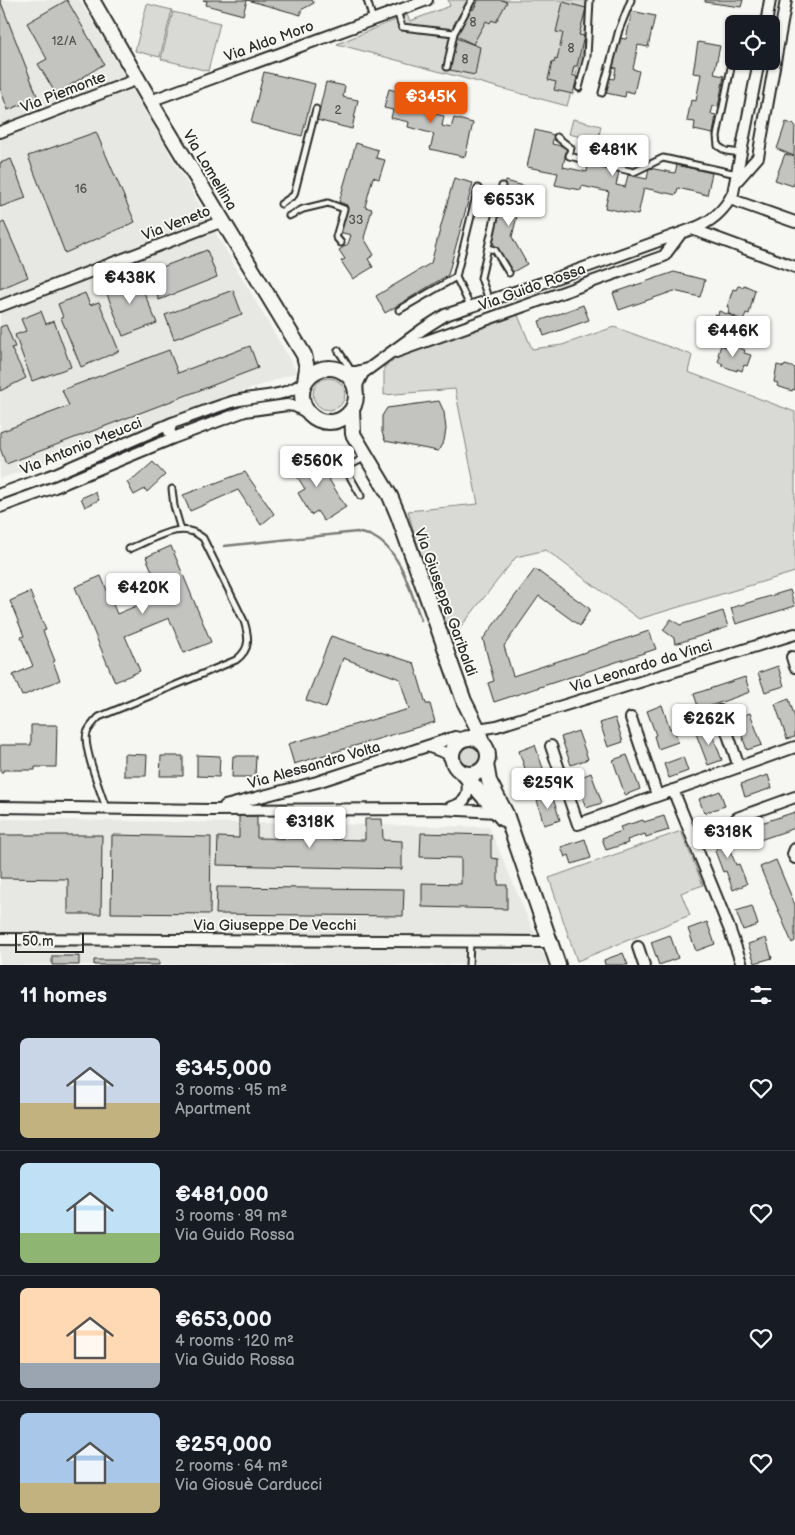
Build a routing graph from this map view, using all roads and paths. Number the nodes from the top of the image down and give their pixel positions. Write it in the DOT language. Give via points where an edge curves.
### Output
graph roads {
  1 [pos="92,0"];
  2 [pos="367,0"];
  3 [pos="427,0"];
  4 [pos="472,0"];
  5 [pos="590,0"];
  6 [pos="631,0"];
  7 [pos="770,0"];
  8 [pos="786,0"];
  9 [pos="397,11"];
  10 [pos="768,15"];
  11 [pos="373,20"];
  12 [pos="454,33"];
  13 [pos="446,67"];
  14 [pos="731,70"];
  15 [pos="757,70"];
  16 [pos="138,79"];
  17 [pos="579,88"];
  18 [pos="602,93"];
  19 [pos="150,101"];
  20 [pos="316,109"];
  21 [pos="1,129"];
  22 [pos="557,137"];
  23 [pos="741,153"];
  24 [pos="736,178"];
  25 [pos="502,186"];
  26 [pos="478,188"];
  27 [pos="730,199"];
  28 [pos="281,204"];
  29 [pos="289,216"];
  30 [pos="223,221"];
  31 [pos="795,222"];
  32 [pos="692,229"];
  33 [pos="681,233"];
  34 [pos="341,243"];
  35 [pos="488,248"];
  36 [pos="795,267"];
  37 [pos="508,273"];
  38 [pos="456,276"];
  39 [pos="489,300"];
  40 [pos="0,306"];
  41 [pos="470,306"];
  42 [pos="399,310"];
  43 [pos="338,350"];
  44 [pos="304,355"];
  45 [pos="384,357"];
  46 [pos="329,368"];
  47 [pos="369,368"];
  48 [pos="348,372"];
  49 [pos="306,381"];
  50 [pos="356,393"];
  51 [pos="352,409"];
  52 [pos="308,413"];
  53 [pos="330,422"];
  54 [pos="172,423"];
  55 [pos="353,434"];
  56 [pos="172,438"];
  57 [pos="366,456"];
  58 [pos="339,457"];
  59 [pos="345,468"];
  60 [pos="172,489"];
  61 [pos="0,494"];
  62 [pos="361,496"];
  63 [pos="0,507"];
  64 [pos="181,530"];
  65 [pos="129,549"];
  66 [pos="795,634"];
  67 [pos="720,711"];
  68 [pos="632,718"];
  69 [pos="496,726"];
  70 [pos="474,739"];
  71 [pos="426,746"];
  72 [pos="551,746"];
  73 [pos="795,747"];
  74 [pos="486,764"];
  75 [pos="739,767"];
  76 [pos="461,771"];
  77 [pos="673,790"];
  78 [pos="657,795"];
  79 [pos="795,798"];
  80 [pos="0,807"];
  81 [pos="106,808"];
  82 [pos="441,809"];
  83 [pos="209,810"];
  84 [pos="497,812"];
  85 [pos="737,818"];
  86 [pos="510,828"];
  87 [pos="795,849"];
  88 [pos="795,858"];
  89 [pos="0,939"];
  90 [pos="470,941"];
  91 [pos="550,942"];
  92 [pos="638,946"];
  93 [pos="469,965"];
  94 [pos="558,965"];
  95 [pos="644,965"];
  96 [pos="742,965"];
  1 -- 16 [label="main road, Via Lomellina"];
  2 -- 11 [label="lane"];
  3 -- 9 [label="street, Via Aldo Moro"];
  4 -- 12 [label="lane"];
  5 -- 17 [label="lane" via="587,57"];
  6 -- 18 [label="lane" via="619,30"];
  7 -- 10 [label="street"];
  8 -- 24 [label="street, Via Guido Rossa" via="758,157"];
  9 -- 11 [label="street, Via Aldo Moro"];
  9 -- 12 [label="lane" via="402,26"];
  11 -- 19 [label="street, Via Aldo Moro"];
  12 -- 13 [label="lane"];
  14 -- 23 [label="lane" via="717,136 718,146"];
  15 -- 23 [label="street, Via Guido Rossa"];
  16 -- 19 [label="main road, Via Lomellina"];
  16 -- 21 [label="street, Via Piemonte"];
  19 -- 30 [label="main road, Via Lomellina"];
  20 -- 28 [label="lane" via="294,195"];
  22 -- 24 [label="lane" via="571,148 569,156 634,172 663,158"];
  23 -- 24 [label="street, Via Guido Rossa"];
  24 -- 27 [label="street, Via Guido Rossa"];
  25 -- 35 [label="lane"];
  26 -- 38 [label="lane"];
  27 -- 31 [label="street"];
  27 -- 32 [label="street, Via Guido Rossa" via="712,219"];
  29 -- 34 [label="lane" via="328,203 344,209 336,237"];
  30 -- 40 [label="street, Via Veneto"];
  30 -- 44 [label="main road, Via Lomellina"];
  32 -- 33 [label="street, Via Guido Rossa"];
  32 -- 36 [label="street"];
  33 -- 39 [label="street, Via Guido Rossa"];
  33 -- 45 [label="street, Via Guido Rossa" via="664,256"];
  35 -- 37 [label="lane" via="495,250"];
  35 -- 39 [label="lane" via="481,278"];
  38 -- 41 [label="lane"];
  38 -- 42 [label="lane"];
  39 -- 41 [label="street, Via Guido Rossa"];
  41 -- 45 [label="street, Via Guido Rossa" via="445,315"];
  43 -- 48 [label="lane"];
  44 -- 46 [label="main road"];
  44 -- 49 [label="main road, Via Lomellina"];
  45 -- 47 [label="street, Via Guido Rossa"];
  46 -- 48 [label="main road"];
  46 -- 49 [label="main road" via="316,371"];
  47 -- 48 [label="street, Via Guido Rossa"];
  47 -- 50 [label="street, Via Guido Rossa" via="363,373"];
  48 -- 50 [label="main road"];
  49 -- 52 [label="main road" via="302,399"];
  49 -- 54 [label="street, Via Antonio Meucci" via="289,392 233,402"];
  50 -- 51 [label="main road"];
  51 -- 53 [label="main road"];
  51 -- 55 [label="main road"];
  52 -- 53 [label="main road" via="321,422"];
  52 -- 56 [label="street, Via Antonio Meucci" via="287,405 245,411"];
  53 -- 55 [label="main road"];
  54 -- 56 [label="street" via="169,431"];
  54 -- 61 [label="street, Via Antonio Meucci"];
  55 -- 57 [label="main road"];
  56 -- 63 [label="street, Via Antonio Meucci"];
  57 -- 59 [label="lane"];
  57 -- 70 [label="main road, Via Giuseppe Garibaldi" via="398,514 464,701"];
  58 -- 59 [label="lane"];
  59 -- 62 [label="lane"];
  60 -- 64 [label="lane"];
  64 -- 65 [label="lane"];
  64 -- 81 [label="lane" via="203,538 244,621 249,635 247,647 236,660 99,717 93,723 86,734 86,745"];
  66 -- 69 [label="street, Via Leonardo da Vinci"];
  67 -- 75 [label="street"];
  68 -- 78 [label="street"];
  69 -- 70 [label="street, Via Leonardo da Vinci"];
  69 -- 70 [label="street" via="486,735"];
  70 -- 71 [label="street, Via Alessandro Volta" via="455,737"];
  70 -- 74 [label="main road" via="488,757"];
  70 -- 76 [label="main road" via="455,747 453,752"];
  71 -- 76 [label="street" via="446,753"];
  71 -- 83 [label="street, Via Alessandro Volta" via="317,782"];
  72 -- 78 [label="street" via="578,824"];
  73 -- 75 [label="street"];
  74 -- 76 [label="main road" via="474,774"];
  74 -- 86 [label="main road" via="489,781"];
  75 -- 77 [label="street"];
  76 -- 82 [label="street, Via Alessandro Volta" via="468,788 465,800 459,805"];
  76 -- 84 [label="main road"];
  77 -- 78 [label="street"];
  77 -- 96 [label="street"];
  79 -- 85 [label="street"];
  80 -- 81 [label="street, Via Alessandro Volta"];
  81 -- 83 [label="street, Via Alessandro Volta"];
  82 -- 83 [label="street, Via Alessandro Volta"];
  82 -- 84 [label="street, Via Alessandro Volta"];
  84 -- 86 [label="main road"];
  86 -- 91 [label="main road"];
  87 -- 88 [label="street"];
  89 -- 90 [label="street, Via Giuseppe De Vecchi"];
  90 -- 91 [label="street, Via Giuseppe De Vecchi"];
  90 -- 93 [label="lane"];
  91 -- 94 [label="main road"];
  92 -- 95 [label="street"];
}
